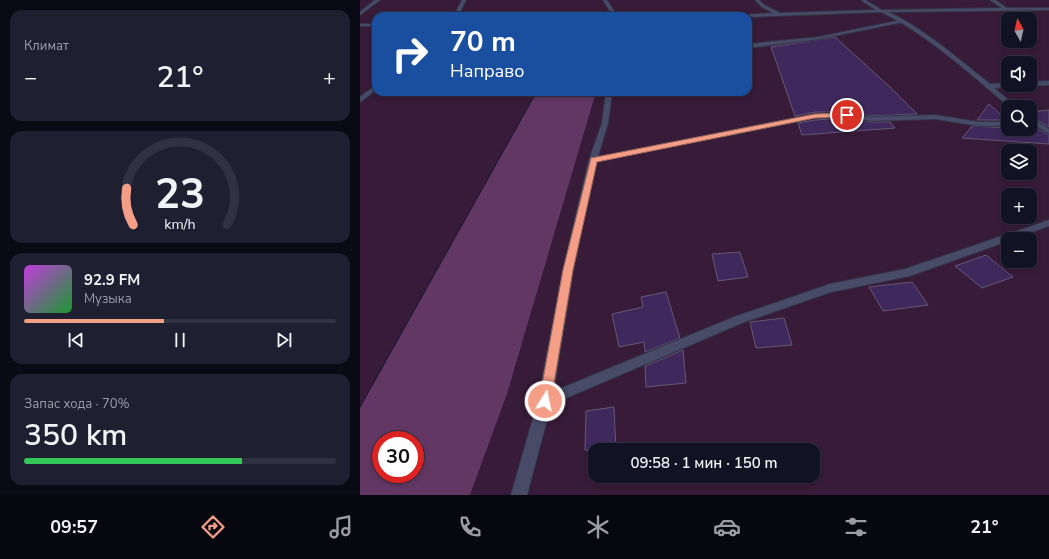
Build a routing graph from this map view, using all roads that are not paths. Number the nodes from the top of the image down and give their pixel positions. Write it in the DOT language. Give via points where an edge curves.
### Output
graph roads {
  1 [pos="378,0"];
  2 [pos="464,0"];
  3 [pos="605,0"];
  4 [pos="757,0"];
  5 [pos="864,0"];
  6 [pos="992,0"];
  7 [pos="1049,9"];
  8 [pos="1007,10"];
  9 [pos="884,11"];
  10 [pos="458,12"];
  11 [pos="612,12"];
  12 [pos="360,14"];
  13 [pos="778,14"];
  14 [pos="752,15"];
  15 [pos="901,21"];
  16 [pos="360,25"];
  17 [pos="372,25"];
  18 [pos="752,46"];
  19 [pos="1049,83"];
  20 [pos="1037,84"];
  21 [pos="1001,85"];
  22 [pos="988,86"];
  23 [pos="372,90"];
  24 [pos="608,96"];
  25 [pos="360,100"];
  26 [pos="1005,100"];
  27 [pos="1001,124"];
  28 [pos="1038,124"];
  29 [pos="1049,132"];
  30 [pos="593,160"];
  31 [pos="1049,223"];
  32 [pos="545,401"];
  33 [pos="519,495"];
  1 -- 12 [label="street"];
  2 -- 10 [label="street"];
  3 -- 11 [label="street"];
  4 -- 13 [label="street"];
  5 -- 9 [label="street" via="869,6"];
  6 -- 8 [label="street"];
  7 -- 8 [label="street"];
  8 -- 9 [label="street"];
  9 -- 13 [label="street"];
  9 -- 15 [label="street"];
  13 -- 14 [label="street"];
  15 -- 18 [label="street" via="819,38"];
  15 -- 22 [label="street"];
  16 -- 17 [label="street"];
  19 -- 20 [label="street"];
  21 -- 22 [label="street"];
  22 -- 26 [label="street"];
  23 -- 25 [label="street"];
  24 -- 30 [label="street" via="605,123"];
  27 -- 30 [label="street" via="979,124 935,117 871,119 847,115 815,116"];
  28 -- 29 [label="street"];
  30 -- 32 [label="street" via="568,270"];
  31 -- 32 [label="street" via="906,273 830,288 752,315"];
  32 -- 33 [label="street"];
}
